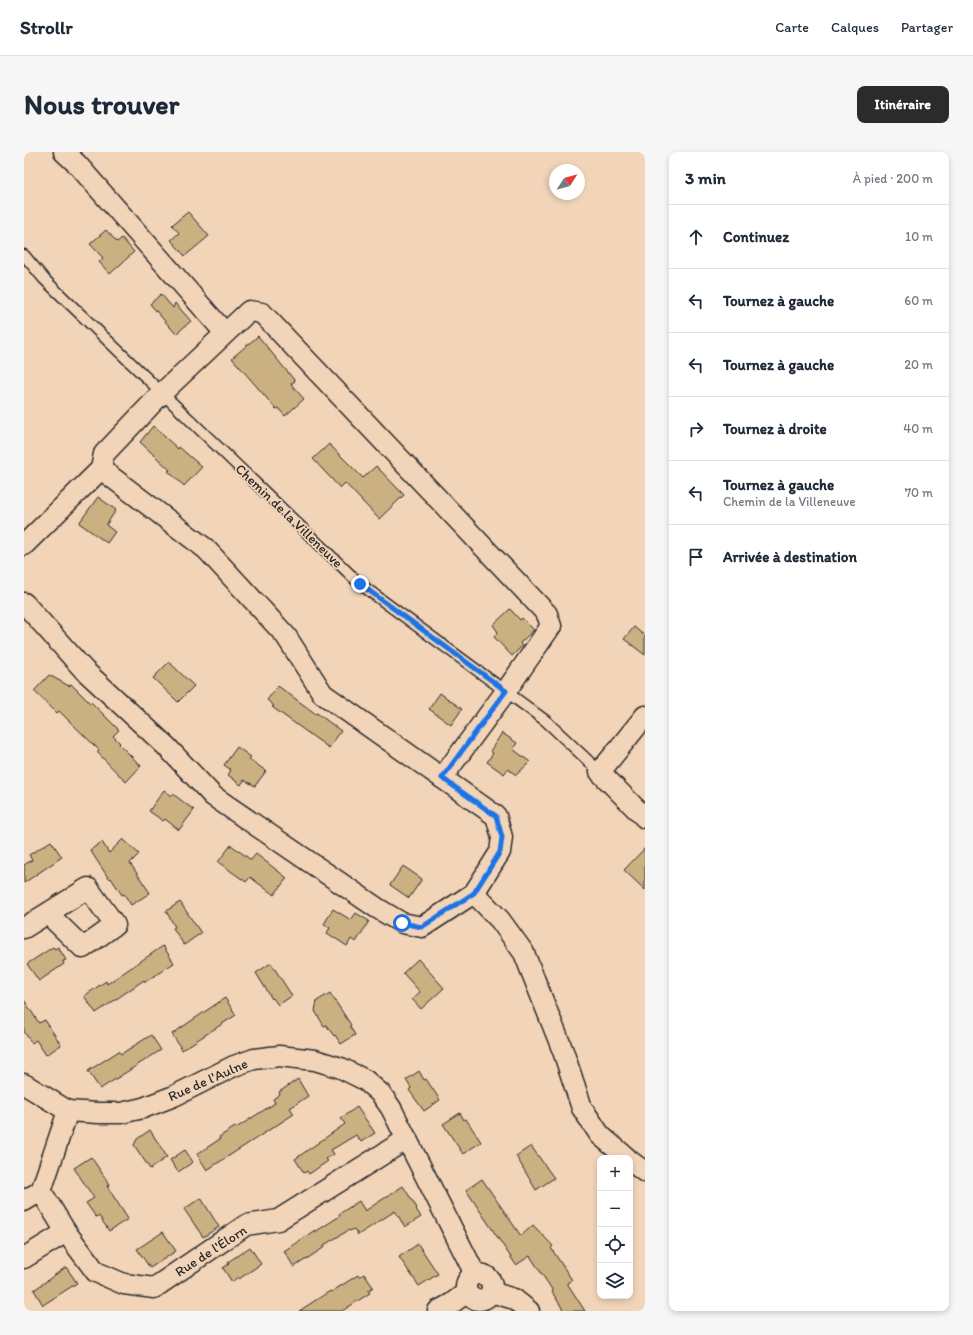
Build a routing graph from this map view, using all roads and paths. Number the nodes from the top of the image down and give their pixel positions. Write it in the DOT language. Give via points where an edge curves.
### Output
graph roads {
  1 [pos="64,152"];
  2 [pos="24,256"];
  3 [pos="225,333"];
  4 [pos="162,392"];
  5 [pos="101,469"];
  6 [pos="24,545"];
  7 [pos="24,603"];
  8 [pos="506,691"];
  9 [pos="645,716"];
  10 [pos="600,772"];
  11 [pos="442,778"];
  12 [pos="645,818"];
  13 [pos="474,893"];
  14 [pos="48,914"];
  15 [pos="24,928"];
  16 [pos="24,1084"];
  17 [pos="68,1111"];
  18 [pos="407,1139"];
  19 [pos="623,1155"];
  20 [pos="633,1162"];
  21 [pos="645,1172"];
  22 [pos="41,1190"];
  23 [pos="24,1201"];
  24 [pos="66,1232"];
  25 [pos="24,1258"];
  26 [pos="475,1274"];
  27 [pos="467,1292"];
  28 [pos="491,1292"];
  29 [pos="438,1311"];
  30 [pos="529,1311"];
  1 -- 3 [label="street"];
  2 -- 4 [label="lane, Chemin de la Villeneuve" via="44,279"];
  3 -- 4 [label="street"];
  3 -- 8 [label="street" via="249,311 262,313 547,614 551,626"];
  4 -- 5 [label="street" via="104,454"];
  4 -- 8 [label="lane, Chemin de la Villeneuve" via="360,584"];
  5 -- 6 [label="street"];
  5 -- 11 [label="street" via="206,549 286,636 323,694"];
  7 -- 13 [label="street" via="84,670 166,746 213,796 377,908 402,923 422,927"];
  8 -- 10 [label="lane, Chemin de la Villeneuve" via="546,721"];
  8 -- 11 [label="street"];
  9 -- 10 [label="street"];
  10 -- 12 [label="street, Chemin de la Villeneuve"];
  11 -- 13 [label="street" via="496,816 502,837 500,852"];
  13 -- 19 [label="street" via="500,920 524,953 563,1051 582,1108 600,1135"];
  14 -- 15 [label="street"];
  16 -- 17 [label="street, Rue de l'Aulne"];
  17 -- 18 [label="street, Rue de l'Aulne" via="122,1113 143,1108 174,1096 234,1066 279,1056 314,1060 341,1068 364,1080 381,1094"];
  17 -- 22 [label="street"];
  18 -- 24 [label="street, Rue de l'Élorn" via="278,1220 246,1225 154,1288 124,1284 96,1272"];
  18 -- 26 [label="street, Rue de l'Aulne"];
  20 -- 21 [label="street"];
  22 -- 23 [label="street"];
  22 -- 24 [label="street, Rue de l'Élorn"];
  24 -- 25 [label="street"];
  26 -- 27 [label="street" via="467,1281"];
  26 -- 28 [label="street" via="488,1277 492,1284"];
  27 -- 28 [label="street" via="473,1298 482,1300"];
  27 -- 29 [label="street"];
  28 -- 30 [label="street" via="514,1299"];
}
